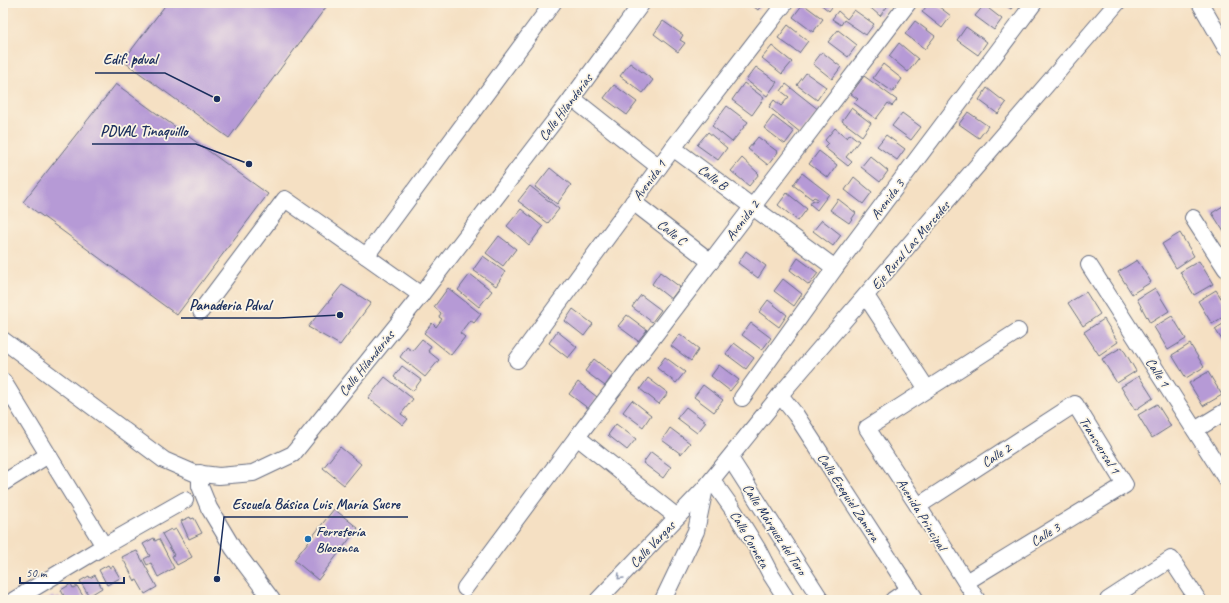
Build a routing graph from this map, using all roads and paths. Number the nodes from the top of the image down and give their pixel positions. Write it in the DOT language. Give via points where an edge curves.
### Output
graph roads {
  1 [pos="553,3"];
  2 [pos="642,3"];
  3 [pos="785,3"];
  4 [pos="908,3"];
  5 [pos="1034,3"];
  6 [pos="1117,3"];
  7 [pos="1200,3"];
  8 [pos="1226,48"];
  9 [pos="572,98"];
  10 [pos="673,148"];
  11 [pos="659,167"];
  12 [pos="634,202"];
  13 [pos="752,207"];
  14 [pos="1193,218"];
  15 [pos="366,256"];
  16 [pos="711,262"];
  17 [pos="1089,265"];
  18 [pos="835,268"];
  19 [pos="1226,269"];
  20 [pos="421,295"];
  21 [pos="866,296"];
  22 [pos="201,311"];
  23 [pos="1018,331"];
  24 [pos="3,340"];
  25 [pos="517,360"];
  26 [pos="3,381"];
  27 [pos="927,389"];
  28 [pos="780,395"];
  29 [pos="742,398"];
  30 [pos="1075,404"];
  31 [pos="1226,410"];
  32 [pos="1195,430"];
  33 [pos="577,437"];
  34 [pos="48,455"];
  35 [pos="730,458"];
  36 [pos="200,473"];
  37 [pos="1226,479"];
  38 [pos="3,483"];
  39 [pos="708,484"];
  40 [pos="1125,485"];
  41 [pos="185,500"];
  42 [pos="918,506"];
  43 [pos="677,517"];
  44 [pos="104,546"];
  45 [pos="966,582"];
  46 [pos="466,588"];
  47 [pos="913,595"];
  48 [pos="14,600"];
  49 [pos="272,600"];
  50 [pos="598,600"];
  51 [pos="663,600"];
  52 [pos="787,600"];
  53 [pos="821,600"];
  54 [pos="893,600"];
  55 [pos="977,600"];
  56 [pos="1108,600"];
  57 [pos="1198,600"];
  1 -- 15 [label="street"];
  2 -- 9 [label="street, Calle Hilanderías"];
  3 -- 10 [label="street, Avenida 1"];
  4 -- 13 [label="street, Avenida 2"];
  5 -- 18 [label="street, Avenida 3"];
  6 -- 21 [label="street, Eje Rural Las Mercedes"];
  7 -- 8 [label="street"];
  9 -- 11 [label="street"];
  9 -- 20 [label="street, Calle Hilanderías"];
  10 -- 11 [label="street, Avenida 1"];
  10 -- 13 [label="street, Calle B"];
  11 -- 12 [label="street, Avenida 1"];
  12 -- 16 [label="street, Calle C"];
  12 -- 25 [label="street, Avenida 1"];
  13 -- 16 [label="street, Avenida 2"];
  13 -- 18 [label="street, Calle B"];
  14 -- 19 [label="street"];
  15 -- 20 [label="street"];
  15 -- 22 [label="street" via="285,199"];
  16 -- 33 [label="street, Avenida 2"];
  17 -- 32 [label="street, Calle 1"];
  18 -- 29 [label="street, Avenida 3"];
  20 -- 36 [label="street, Calle Hilanderías" via="293,454 253,473 219,476"];
  21 -- 27 [label="street"];
  21 -- 28 [label="street, Eje Rural Las Mercedes"];
  23 -- 27 [label="street"];
  24 -- 36 [label="street, Calle Hilanderías" via="164,460 194,473"];
  26 -- 34 [label="street"];
  27 -- 42 [label="street, Avenida Principal" via="867,428"];
  28 -- 35 [label="street, Eje Rural Las Mercedes"];
  28 -- 47 [label="street, Calle Ezequiel Zamora" via="796,415"];
  30 -- 40 [label="street, Transversal 1"];
  30 -- 42 [label="street, Calle 2"];
  31 -- 32 [label="street"];
  32 -- 37 [label="street, Calle 1"];
  33 -- 43 [label="street"];
  33 -- 46 [label="street, Avenida 2"];
  34 -- 38 [label="street"];
  34 -- 44 [label="street"];
  35 -- 39 [label="street, Eje Rural Las Mercedes"];
  35 -- 53 [label="street, Calle Márquez del Toro"];
  36 -- 49 [label="street" via="200,486 209,508 233,548"];
  39 -- 43 [label="street, Calle Vargas"];
  39 -- 51 [label="street" via="696,531"];
  39 -- 52 [label="street, Calle Corneta" via="734,511"];
  40 -- 45 [label="street, Calle 3"];
  41 -- 44 [label="street"];
  42 -- 45 [label="street, Avenida Principal"];
  43 -- 50 [label="street, Calle Vargas, one-way"];
  44 -- 48 [label="street"];
  45 -- 55 [label="street, Avenida Principal"];
  47 -- 54 [label="street"];
  56 -- 57 [label="street" via="1171,559"];
}
